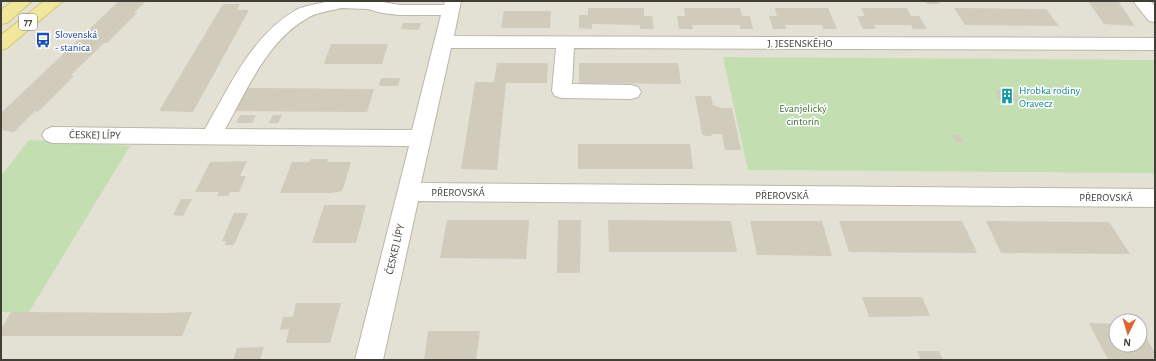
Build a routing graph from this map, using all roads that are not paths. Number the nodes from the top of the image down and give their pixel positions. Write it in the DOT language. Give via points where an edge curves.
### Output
graph roads {
  1 [pos="24,1"];
  2 [pos="55,1"];
  3 [pos="1141,1"];
  4 [pos="371,3"];
  5 [pos="453,5"];
  6 [pos="1155,17"];
  7 [pos="1,19"];
  8 [pos="444,42"];
  9 [pos="565,42"];
  10 [pos="1,44"];
  11 [pos="1155,44"];
  12 [pos="631,92"];
  13 [pos="52,135"];
  14 [pos="211,136"];
  15 [pos="422,138"];
  16 [pos="409,192"];
  17 [pos="1155,198"];
  18 [pos="369,360"];
  1 -- 7 [label="main road, 77"];
  2 -- 10 [label="main road, 77"];
  3 -- 6 [label="street"];
  4 -- 5 [label="street, ČESKEJ LÍPY" via="382,8 400,10"];
  4 -- 14 [label="street, ČESKEJ LÍPY" via="341,3 310,11 282,27 257,56"];
  5 -- 8 [label="street, ČESKEJ LÍPY"];
  8 -- 9 [label="street, J. JESENSKÉHO"];
  8 -- 15 [label="street, ČESKEJ LÍPY"];
  9 -- 11 [label="street, J. JESENSKÉHO"];
  9 -- 12 [label="street" via="562,91"];
  13 -- 14 [label="street, ČESKEJ LÍPY"];
  14 -- 15 [label="street, ČESKEJ LÍPY"];
  15 -- 16 [label="street, ČESKEJ LÍPY"];
  16 -- 17 [label="street, PŘEROVSKÁ"];
  16 -- 18 [label="street, ČESKEJ LÍPY"];
}
